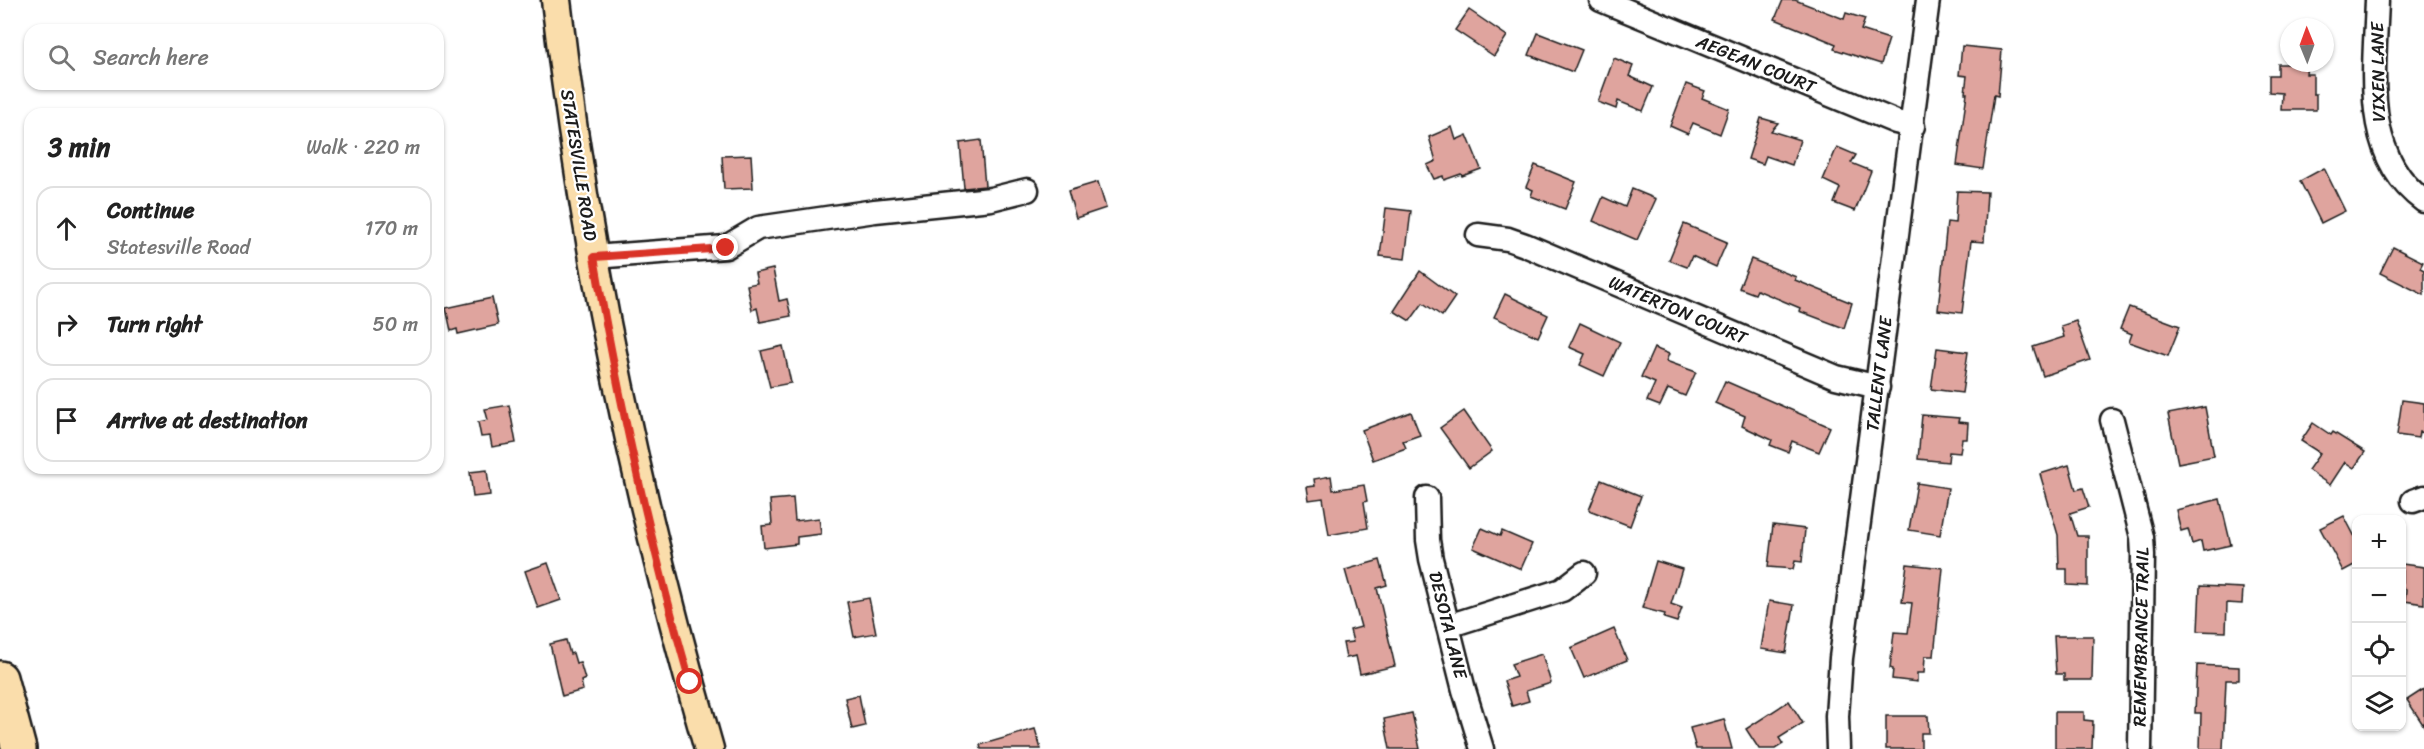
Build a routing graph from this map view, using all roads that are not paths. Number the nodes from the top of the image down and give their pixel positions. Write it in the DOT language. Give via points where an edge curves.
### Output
graph roads {
  1 [pos="556,0"];
  2 [pos="1601,0"];
  3 [pos="1928,0"];
  4 [pos="2377,0"];
  5 [pos="1913,126"];
  6 [pos="1027,190"];
  7 [pos="2424,201"];
  8 [pos="1478,235"];
  9 [pos="594,257"];
  10 [pos="1878,387"];
  11 [pos="2112,420"];
  12 [pos="1426,498"];
  13 [pos="1584,573"];
  14 [pos="1448,626"];
  15 [pos="0,678"];
  16 [pos="19,749"];
  17 [pos="709,749"];
  18 [pos="1482,749"];
  19 [pos="1838,749"];
  20 [pos="2140,749"];
  1 -- 9 [label="main road, STATESVILLE ROAD"];
  2 -- 5 [label="street, AEGEAN COURT"];
  3 -- 5 [label="street, TALLENT LANE"];
  4 -- 7 [label="street, VIXEN LANE" via="2375,90 2381,141 2390,163"];
  5 -- 10 [label="street, TALLENT LANE"];
  6 -- 9 [label="street" via="991,199 758,228 726,248"];
  8 -- 10 [label="street, WATERTON COURT" via="1525,245 1836,377"];
  9 -- 17 [label="main road, STATESVILLE ROAD" via="628,436 673,625"];
  10 -- 19 [label="street, TALLENT LANE" via="1841,658"];
  11 -- 20 [label="street, REMEMBRANCE TRAIL" via="2144,555"];
  12 -- 14 [label="street, DESOTA LANE" via="1429,549"];
  13 -- 14 [label="street" via="1562,590"];
  14 -- 18 [label="street, DESOTA LANE"];
  15 -- 16 [label="highway"];
}
